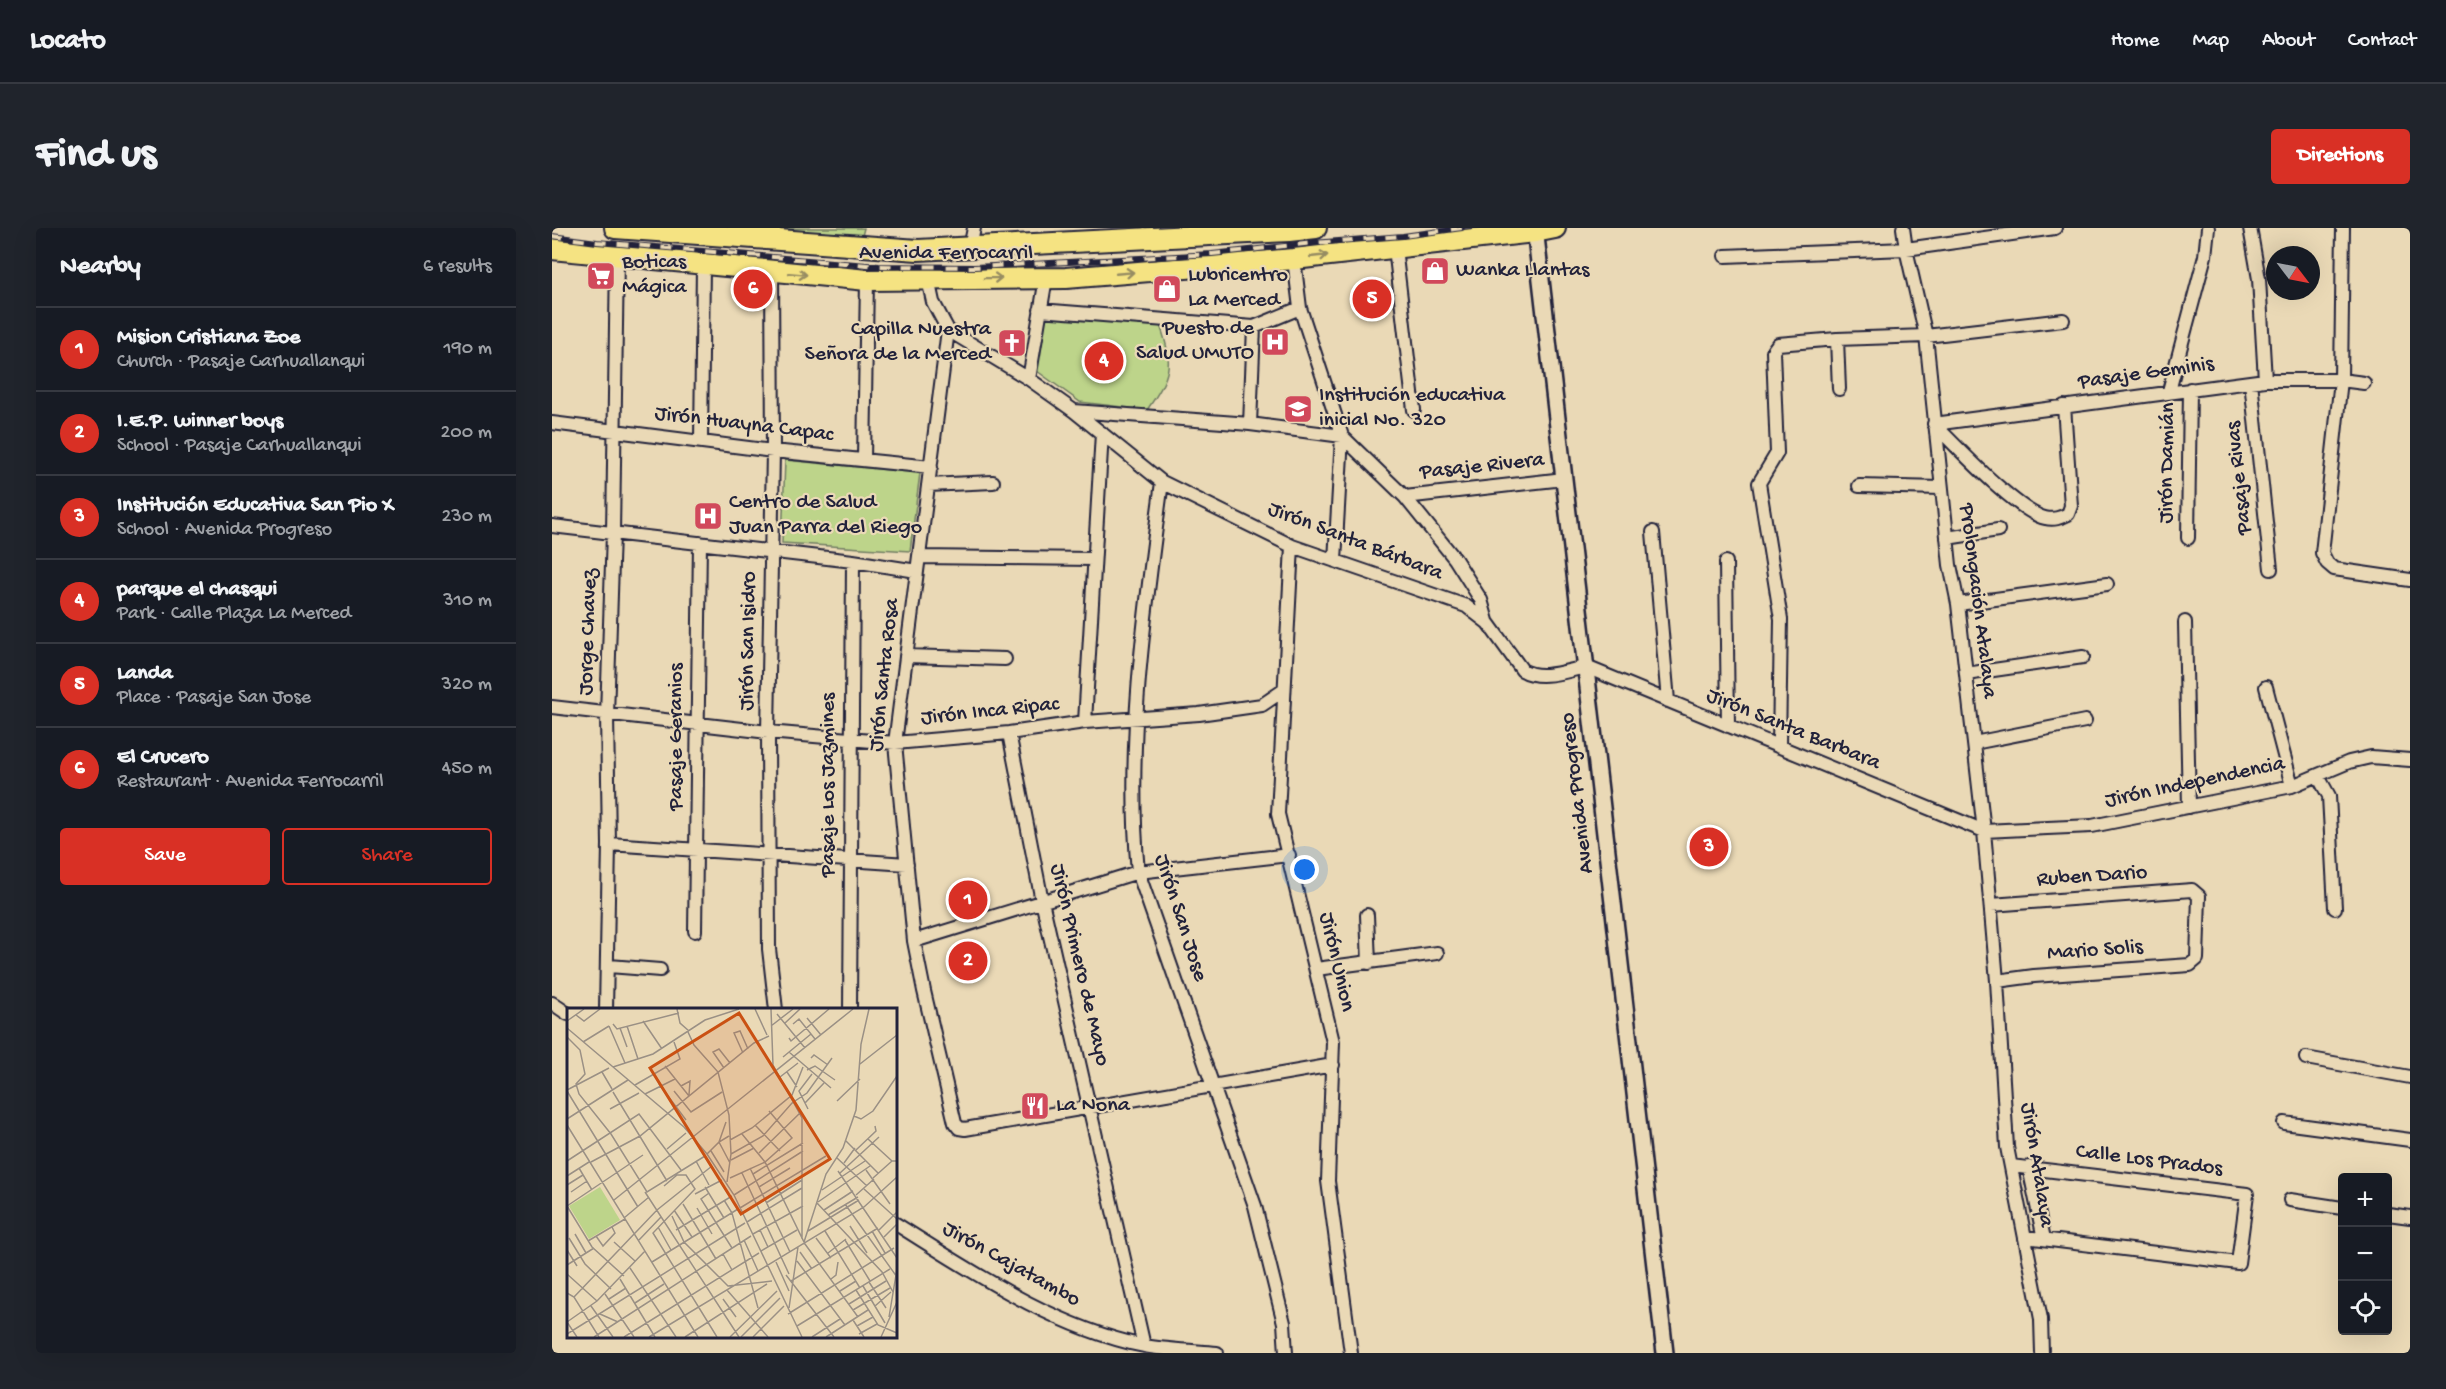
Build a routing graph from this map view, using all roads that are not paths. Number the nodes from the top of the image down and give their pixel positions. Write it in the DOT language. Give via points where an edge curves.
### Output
graph roads {
  1 [pos="615,228"];
  2 [pos="974,228"];
  3 [pos="1316,228"];
  4 [pos="1555,228"];
  5 [pos="1903,228"];
  6 [pos="2055,228"];
  7 [pos="2208,228"];
  8 [pos="2250,228"];
  9 [pos="2343,228"];
  10 [pos="1289,230"];
  11 [pos="1535,230"];
  12 [pos="1158,233"];
  13 [pos="771,234"];
  14 [pos="1064,235"];
  15 [pos="970,248"];
  16 [pos="1395,248"];
  17 [pos="552,249"];
  18 [pos="1906,249"];
  19 [pos="617,256"];
  20 [pos="1725,256"];
  21 [pos="1294,259"];
  22 [pos="703,265"];
  23 [pos="772,272"];
  24 [pos="1046,278"];
  25 [pos="928,279"];
  26 [pos="867,280"];
  27 [pos="1300,308"];
  28 [pos="1040,310"];
  29 [pos="2063,320"];
  30 [pos="1254,327"];
  31 [pos="948,330"];
  32 [pos="1926,336"];
  33 [pos="1837,339"];
  34 [pos="1029,379"];
  35 [pos="2265,380"];
  36 [pos="2341,380"];
  37 [pos="2251,382"];
  38 [pos="2364,383"];
  39 [pos="1839,389"];
  40 [pos="2190,389"];
  41 [pos="2169,392"];
  42 [pos="2064,406"];
  43 [pos="1414,410"];
  44 [pos="1074,411"];
  45 [pos="552,423"];
  46 [pos="1250,424"];
  47 [pos="1934,424"];
  48 [pos="615,430"];
  49 [pos="1102,433"];
  50 [pos="1342,436"];
  51 [pos="700,441"];
  52 [pos="773,451"];
  53 [pos="864,460"];
  54 [pos="931,467"];
  55 [pos="1564,479"];
  56 [pos="993,482"];
  57 [pos="1162,482"];
  58 [pos="928,485"];
  59 [pos="1859,486"];
  60 [pos="1942,488"];
  61 [pos="1405,497"];
  62 [pos="552,526"];
  63 [pos="1998,530"];
  64 [pos="1653,532"];
  65 [pos="613,533"];
  66 [pos="1947,538"];
  67 [pos="2188,538"];
  68 [pos="700,543"];
  69 [pos="1292,546"];
  70 [pos="771,551"];
  71 [pos="919,556"];
  72 [pos="1094,559"];
  73 [pos="853,561"];
  74 [pos="1335,561"];
  75 [pos="1726,562"];
  76 [pos="2271,569"];
  77 [pos="917,571"];
  78 [pos="2410,580"];
  79 [pos="2107,584"];
  80 [pos="1958,604"];
  81 [pos="1488,622"];
  82 [pos="2186,622"];
  83 [pos="906,656"];
  84 [pos="2083,657"];
  85 [pos="1005,659"];
  86 [pos="1586,667"];
  87 [pos="1966,674"];
  88 [pos="2266,687"];
  89 [pos="1284,690"];
  90 [pos="1668,701"];
  91 [pos="552,707"];
  92 [pos="607,715"];
  93 [pos="1135,718"];
  94 [pos="1085,722"];
  95 [pos="2085,722"];
  96 [pos="699,723"];
  97 [pos="1728,726"];
  98 [pos="768,732"];
  99 [pos="1008,733"];
  100 [pos="851,739"];
  101 [pos="895,743"];
  102 [pos="1974,743"];
  103 [pos="1779,747"];
  104 [pos="2410,760"];
  105 [pos="2318,776"];
  106 [pos="2292,786"];
  107 [pos="2189,807"];
  108 [pos="1984,831"];
  109 [pos="609,844"];
  110 [pos="698,851"];
  111 [pos="1289,855"];
  112 [pos="769,856"];
  113 [pos="849,861"];
  114 [pos="907,864"];
  115 [pos="1138,872"];
  116 [pos="1042,901"];
  117 [pos="1991,905"];
  118 [pos="2335,908"];
  119 [pos="1367,915"];
  120 [pos="695,931"];
  121 [pos="914,941"];
  122 [pos="1437,953"];
  123 [pos="1368,963"];
  124 [pos="2195,963"];
  125 [pos="609,966"];
  126 [pos="1316,969"];
  127 [pos="660,970"];
  128 [pos="1997,981"];
  129 [pos="552,1003"];
  130 [pos="606,1008"];
  131 [pos="776,1008"];
  132 [pos="850,1008"];
  133 [pos="567,1013"];
  134 [pos="2306,1058"];
  135 [pos="1333,1065"];
  136 [pos="2410,1077"];
  137 [pos="1214,1086"];
  138 [pos="1090,1107"];
  139 [pos="2284,1123"];
  140 [pos="2410,1140"];
  141 [pos="2011,1166"];
  142 [pos="2029,1167"];
  143 [pos="2290,1200"];
  144 [pos="2338,1207"];
  145 [pos="2392,1215"];
  146 [pos="2410,1217"];
  147 [pos="897,1225"];
  148 [pos="2025,1238"];
  149 [pos="2044,1239"];
  150 [pos="1144,1346"];
  151 [pos="1217,1353"];
  152 [pos="1286,1353"];
  153 [pos="1351,1353"];
  154 [pos="1665,1353"];
  155 [pos="2042,1353"];
  1 -- 13 [label="main road, Avenida Ferrocarril"];
  2 -- 15 [label="street"];
  3 -- 10 [label="main road, Avenida Ferrocarril"];
  4 -- 11 [label="main road, Avenida Ferrocarril"];
  5 -- 18 [label="street, Prolongación Atalaya"];
  6 -- 18 [label="street"];
  7 -- 41 [label="street" via="2205,256"];
  8 -- 35 [label="street" via="2259,279"];
  9 -- 36 [label="street"];
  10 -- 12 [label="main road, Avenida Ferrocarril"];
  11 -- 16 [label="main road, Avenida Ferrocarril"];
  11 -- 55 [label="street, Avenida Progreso"];
  12 -- 14 [label="main road, Avenida Ferrocarril"];
  13 -- 15 [label="main road, Avenida Ferrocarril" via="918,250"];
  14 -- 15 [label="main road, Avenida Ferrocarril"];
  21 -- 16 [label="main road, Avenida Ferrocarril, one-way"];
  16 -- 43 [label="street"];
  17 -- 19 [label="main road, Avenida Ferrocarril"];
  18 -- 20 [label="street"];
  18 -- 32 [label="street, Prolongación Atalaya"];
  19 -- 22 [label="main road, Avenida Ferrocarril"];
  19 -- 48 [label="street, Jorge Chavez"];
  24 -- 21 [label="main road, Avenida Ferrocarril, one-way"];
  21 -- 27 [label="street"];
  22 -- 23 [label="main road, Avenida Ferrocarril"];
  22 -- 51 [label="street"];
  23 -- 26 [label="main road, Avenida Ferrocarril, one-way"];
  23 -- 52 [label="street, Jirón San Isidro"];
  25 -- 24 [label="main road, Avenida Ferrocarril, one-way"];
  24 -- 28 [label="street"];
  25 -- 26 [label="main road, Avenida Ferrocarril"];
  25 -- 31 [label="street" via="933,302"];
  26 -- 53 [label="street"];
  27 -- 30 [label="street"];
  27 -- 50 [label="street"];
  28 -- 30 [label="street"];
  28 -- 34 [label="street"];
  29 -- 32 [label="street"];
  30 -- 46 [label="street"];
  31 -- 34 [label="street, Jirón Santa Bárbara"];
  31 -- 54 [label="street, Jirón Santa Rosa"];
  32 -- 33 [label="street"];
  32 -- 47 [label="street, Prolongación Atalaya"];
  33 -- 39 [label="street"];
  33 -- 103 [label="street" via="1778,344 1773,351 1777,453 1759,483 1780,619"];
  34 -- 44 [label="street, Jirón Santa Bárbara"];
  35 -- 36 [label="street, Pasaje Geminis"];
  35 -- 37 [label="street, Pasaje Geminis"];
  36 -- 38 [label="street, Pasaje Geminis"];
  36 -- 78 [label="street" via="2322,553 2334,569"];
  37 -- 40 [label="street, Pasaje Geminis"];
  37 -- 76 [label="street, Pasaje Rivas"];
  40 -- 41 [label="street, Pasaje Geminis"];
  40 -- 67 [label="street, Jirón Damián"];
  41 -- 42 [label="street, Pasaje Geminis"];
  42 -- 47 [label="street, Pasaje Geminis"];
  42 -- 47 [label="street" via="2071,506 2068,514 2058,519 2030,511 1987,477"];
  44 -- 46 [label="street"];
  44 -- 49 [label="street, Jirón Santa Bárbara"];
  45 -- 48 [label="street, Jirón Huayna Capac"];
  46 -- 50 [label="street"];
  47 -- 60 [label="street, Prolongación Atalaya"];
  48 -- 51 [label="street, Jirón Huayna Capac"];
  48 -- 65 [label="street, Jorge Chavez"];
  49 -- 57 [label="street, Jirón Santa Bárbara"];
  49 -- 72 [label="street"];
  50 -- 61 [label="street"];
  50 -- 74 [label="street"];
  51 -- 52 [label="street, Jirón Huayna Capac"];
  52 -- 53 [label="street, Jirón Huayna Capac"];
  52 -- 70 [label="street, Jirón San Isidro"];
  53 -- 54 [label="street, Jirón Huayna Capac"];
  54 -- 58 [label="street, Jirón Santa Rosa"];
  55 -- 61 [label="street, Pasaje Rivera"];
  55 -- 86 [label="street, Avenida Progreso"];
  56 -- 58 [label="street"];
  57 -- 69 [label="street, Jirón Santa Bárbara"];
  57 -- 93 [label="street, Jirón San Jose"];
  58 -- 71 [label="street, Jirón Santa Rosa"];
  59 -- 60 [label="street"];
  60 -- 66 [label="street, Prolongación Atalaya"];
  61 -- 81 [label="street" via="1455,559 1481,600"];
  62 -- 65 [label="street"];
  63 -- 66 [label="street"];
  64 -- 90 [label="street"];
  65 -- 68 [label="street"];
  65 -- 92 [label="street, Jorge Chavez"];
  66 -- 80 [label="street, Prolongación Atalaya"];
  68 -- 70 [label="street"];
  68 -- 96 [label="street, Pasaje Geranios"];
  69 -- 74 [label="street, Jirón Santa Bárbara"];
  69 -- 89 [label="street, Jirón Union"];
  70 -- 73 [label="street"];
  70 -- 98 [label="street, Jirón San Isidro"];
  71 -- 72 [label="street"];
  71 -- 77 [label="street, Jirón Santa Rosa"];
  72 -- 94 [label="street"];
  73 -- 77 [label="street"];
  73 -- 100 [label="street, Pasaje Los Jazmines"];
  74 -- 81 [label="street, Jirón Santa Bárbara" via="1466,606"];
  75 -- 97 [label="street"];
  77 -- 83 [label="street, Jirón Santa Rosa"];
  79 -- 80 [label="street"];
  80 -- 87 [label="street, Prolongación Atalaya"];
  81 -- 86 [label="street, Jirón Santa Bárbara" via="1522,670 1530,675"];
  82 -- 107 [label="street"];
  83 -- 85 [label="street"];
  83 -- 101 [label="street, Jirón Santa Rosa"];
  84 -- 87 [label="street"];
  86 -- 90 [label="street, Jirón Santa Barbara"];
  86 -- 154 [label="street, Avenida Progreso"];
  87 -- 102 [label="street, Prolongación Atalaya"];
  88 -- 106 [label="street"];
  89 -- 93 [label="street, Jirón Inca Ripac" via="1262,705"];
  89 -- 111 [label="street, Jirón Union" via="1278,814"];
  90 -- 97 [label="street, Jirón Santa Barbara"];
  91 -- 92 [label="street, Jirón Inca Ripac"];
  92 -- 96 [label="street, Jirón Inca Ripac"];
  92 -- 109 [label="street, Jorge Chavez"];
  93 -- 94 [label="street, Jirón Inca Ripac"];
  93 -- 115 [label="street, Jirón San Jose"];
  94 -- 99 [label="street, Jirón Inca Ripac"];
  95 -- 102 [label="street"];
  96 -- 98 [label="street, Jirón Inca Ripac"];
  96 -- 110 [label="street, Pasaje Geranios"];
  97 -- 103 [label="street, Jirón Santa Barbara"];
  98 -- 100 [label="street, Jirón Inca Ripac"];
  98 -- 112 [label="street, Jirón San Isidro"];
  99 -- 101 [label="street, Jirón Inca Ripac"];
  99 -- 116 [label="street, Jirón Primero de Mayo"];
  100 -- 101 [label="street, Jirón Inca Ripac"];
  100 -- 113 [label="street, Pasaje Los Jazmines"];
  101 -- 114 [label="street, Jirón Santa Rosa"];
  102 -- 108 [label="street, Prolongación Atalaya"];
  103 -- 108 [label="street, Jirón Santa Barbara"];
  104 -- 105 [label="street, Jirón Independencia" via="2371,757"];
  105 -- 106 [label="street, Jirón Independencia"];
  105 -- 118 [label="street" via="2329,796"];
  106 -- 107 [label="street, Jirón Independencia"];
  107 -- 108 [label="street, Jirón Independencia" via="2092,826"];
  108 -- 117 [label="street, Prolongación Atalaya"];
  109 -- 110 [label="street"];
  109 -- 125 [label="street, Jorge Chavez"];
  110 -- 112 [label="street"];
  110 -- 120 [label="street, Pasaje Geranios"];
  111 -- 115 [label="street"];
  111 -- 126 [label="street, Jirón Union"];
  112 -- 113 [label="street"];
  112 -- 131 [label="street, Jirón San Isidro" via="769,949"];
  113 -- 114 [label="street"];
  113 -- 132 [label="street, Pasaje Los Jazmines"];
  114 -- 121 [label="street, Jirón Santa Rosa"];
  115 -- 116 [label="street"];
  115 -- 137 [label="street, Jirón San Jose"];
  116 -- 121 [label="street"];
  116 -- 138 [label="street, Jirón Primero de Mayo"];
  117 -- 124 [label="street, Ruben Dario" via="2196,891 2199,896"];
  117 -- 128 [label="street, Prolongación Atalaya"];
  119 -- 123 [label="street"];
  121 -- 138 [label="street, Jirón Santa Rosa" via="959,1128"];
  122 -- 123 [label="street"];
  123 -- 126 [label="street"];
  124 -- 128 [label="street, Mario Solis"];
  125 -- 127 [label="street"];
  125 -- 130 [label="street, Jorge Chavez"];
  126 -- 135 [label="street, Jirón Union" via="1333,1042"];
  128 -- 141 [label="street, Jirón Atalaya"];
  129 -- 133 [label="street"];
  134 -- 136 [label="street"];
  135 -- 137 [label="street"];
  135 -- 153 [label="street, Jirón Union" via="1328,1181"];
  137 -- 138 [label="street"];
  137 -- 152 [label="street, Jirón San Jose" via="1255,1206 1284,1323"];
  138 -- 150 [label="street, Jirón Primero de Mayo"];
  139 -- 140 [label="street"];
  141 -- 142 [label="street, Calle Los Prados"];
  141 -- 148 [label="street, Jirón Atalaya"];
  142 -- 149 [label="street"];
  142 -- 149 [label="street, Calle Los Prados" via="2247,1194 2238,1263"];
  143 -- 144 [label="street"];
  145 -- 146 [label="street"];
  147 -- 150 [label="street, Jirón Cajatambo" via="1000,1287 1081,1327"];
  148 -- 149 [label="street"];
  148 -- 155 [label="street, Jirón Atalaya" via="2042,1319"];
  150 -- 151 [label="street, Jirón Cajatambo"];
}
